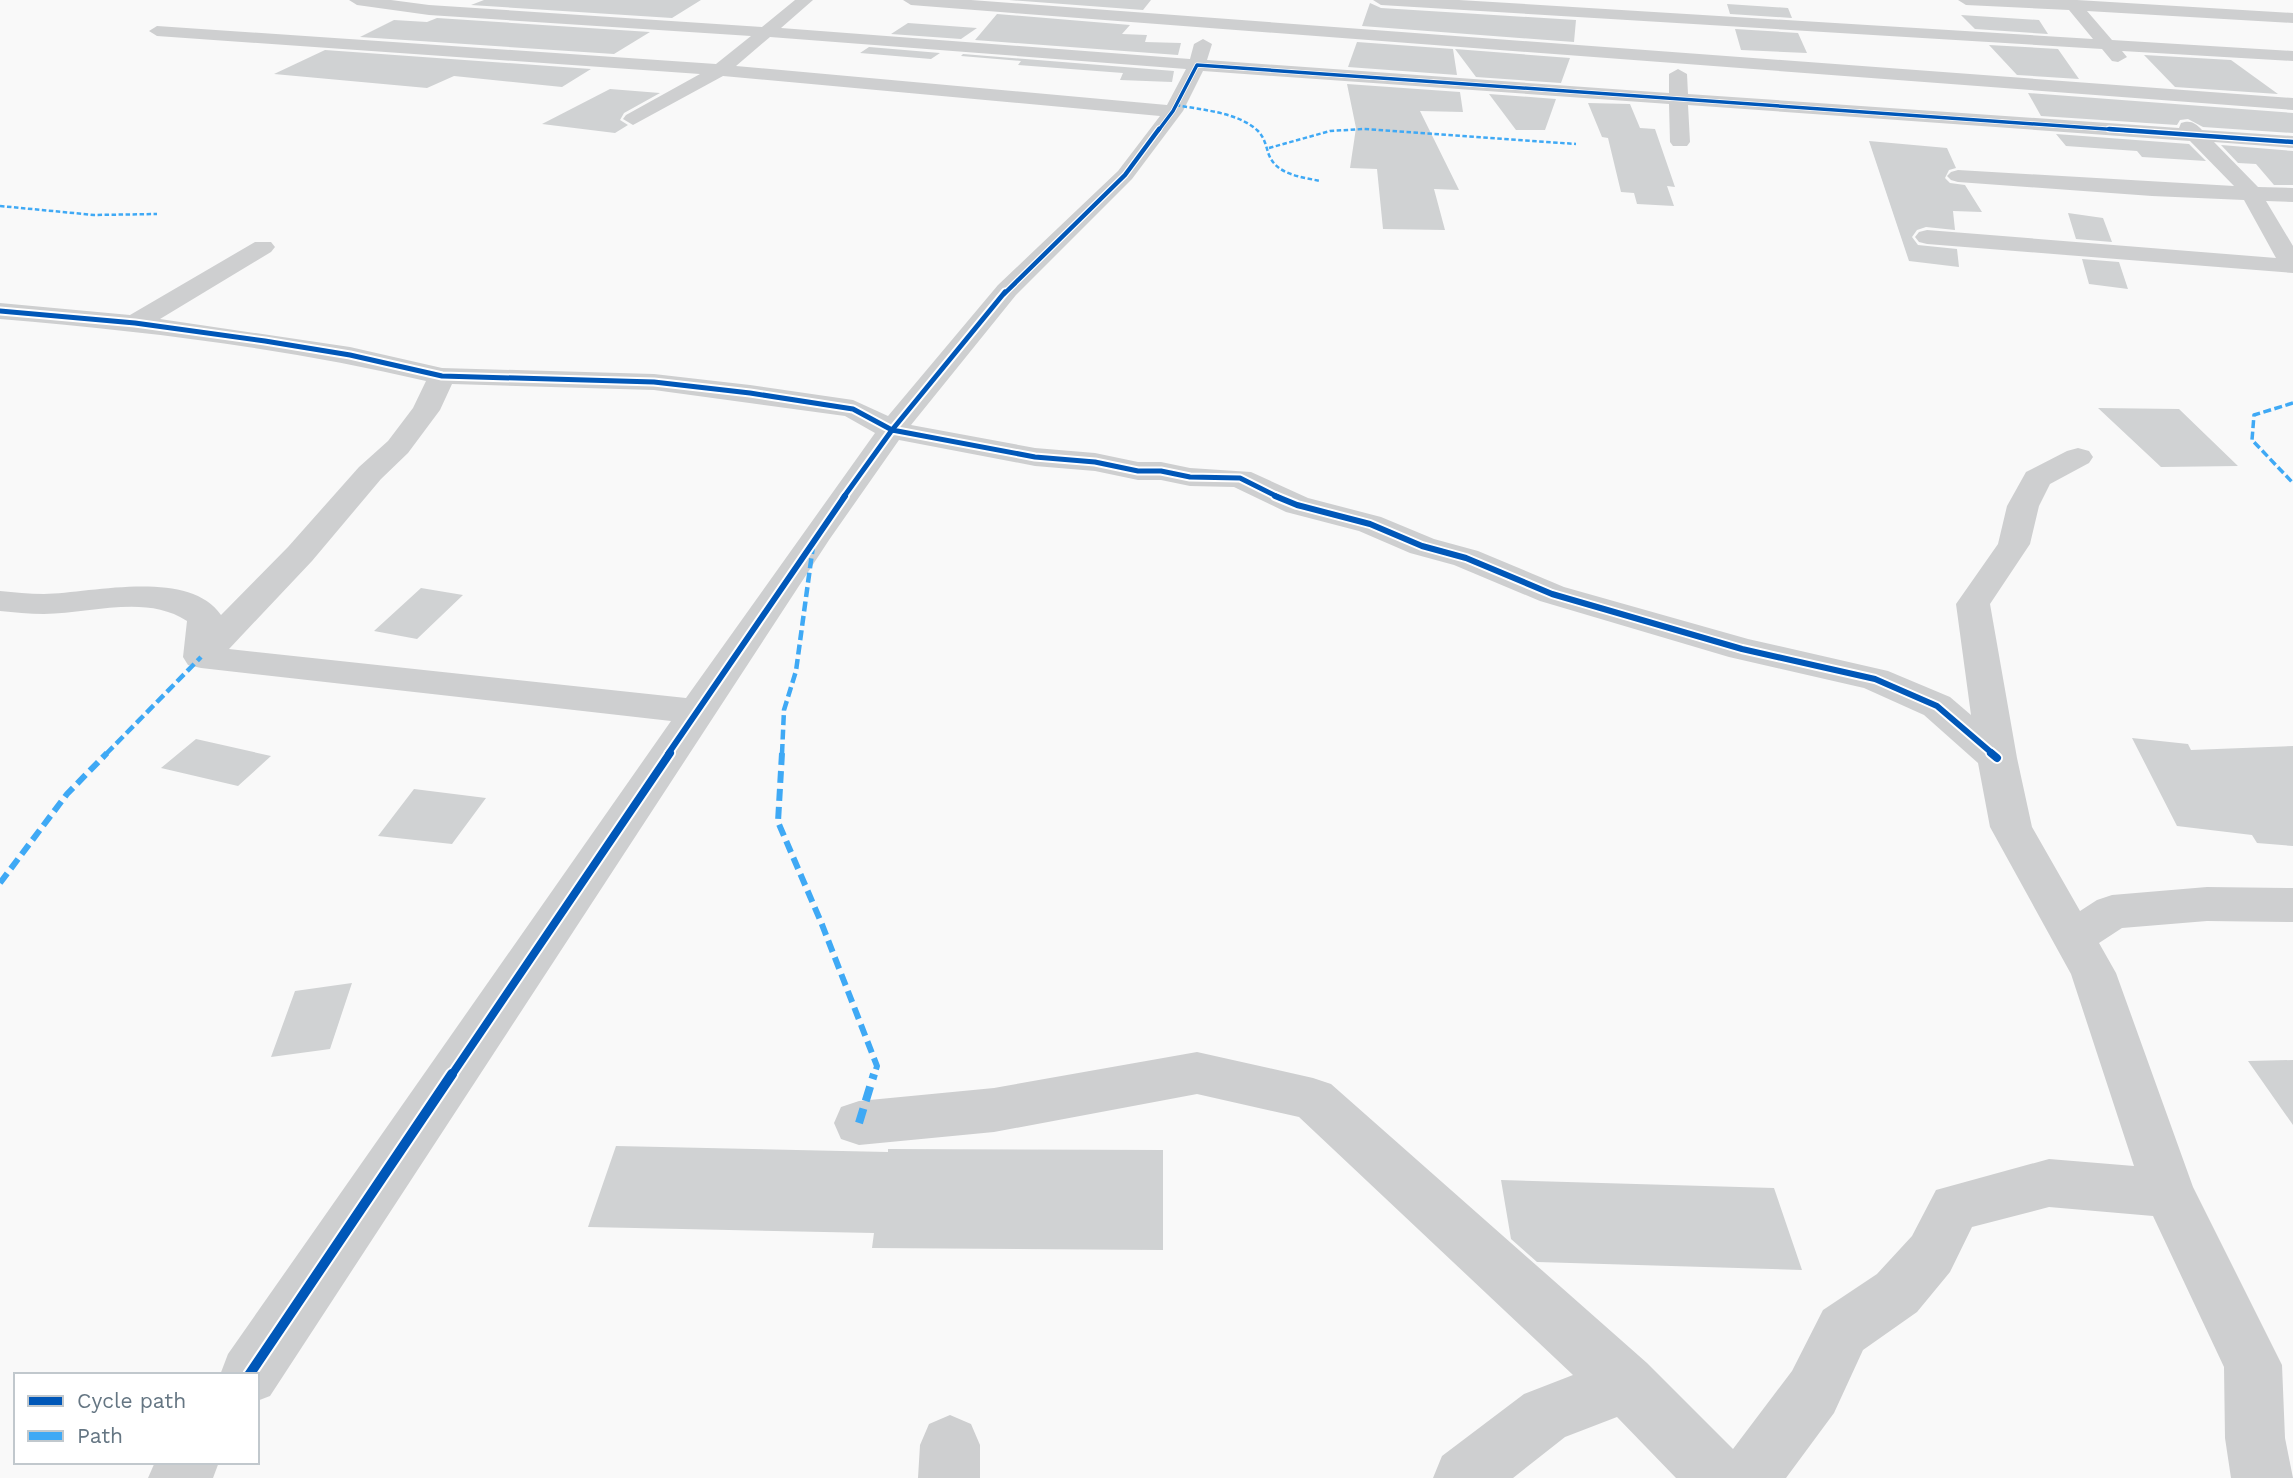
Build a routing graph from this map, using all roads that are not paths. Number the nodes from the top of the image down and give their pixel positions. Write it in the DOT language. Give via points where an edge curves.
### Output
graph roads {
  1 [pos="357,0"];
  2 [pos="805,0"];
  3 [pos="911,0"];
  4 [pos="1221,0"];
  5 [pos="1381,0"];
  6 [pos="1670,0"];
  7 [pos="1966,0"];
  8 [pos="2070,3"];
  9 [pos="2293,18"];
  10 [pos="1209,24"];
  11 [pos="158,31"];
  12 [pos="766,32"];
  13 [pos="1675,38"];
  14 [pos="2107,46"];
  15 [pos="2293,56"];
  16 [pos="1197,65"];
  17 [pos="719,70"];
  18 [pos="2158,96"];
  19 [pos="1678,98"];
  20 [pos="2293,103"];
  21 [pos="1173,111"];
  22 [pos="633,119"];
  23 [pos="2197,137"];
  24 [pos="1681,142"];
  25 [pos="2293,142"];
  26 [pos="1958,176"];
  27 [pos="2250,191"];
  28 [pos="2293,195"];
  29 [pos="1927,237"];
  30 [pos="263,247"];
  31 [pos="2293,266"];
  32 [pos="0,311"];
  33 [pos="135,323"];
  34 [pos="442,376"];
  35 [pos="892,430"];
  36 [pos="2078,457"];
  37 [pos="0,601"];
  38 [pos="201,657"];
  39 [pos="698,712"];
  40 [pos="1997,758"];
  41 [pos="2293,905"];
  42 [pos="2075,937"];
  43 [pos="859,1123"];
  44 [pos="2169,1193"];
  45 [pos="250,1373"];
  46 [pos="1626,1384"];
  47 [pos="1464,1478"];
  48 [pos="1718,1478"];
  49 [pos="1749,1478"];
  50 [pos="2262,1478"];
  1 -- 12 [label="street" via="429,10"];
  2 -- 12 [label="street"];
  3 -- 10 [label="street"];
  4 -- 10 [label="street"];
  5 -- 13 [label="street"];
  6 -- 13 [label="street"];
  7 -- 8 [label="street"];
  8 -- 9 [label="street"];
  8 -- 14 [label="street"];
  10 -- 13 [label="street"];
  10 -- 16 [label="street"];
  11 -- 17 [label="street"];
  12 -- 16 [label="street"];
  12 -- 17 [label="street"];
  13 -- 14 [label="street"];
  13 -- 18 [label="street" via="1964,78"];
  13 -- 19 [label="street"];
  14 -- 15 [label="street"];
  14 -- 18 [label="street"];
  16 -- 19 [label="street"];
  16 -- 21 [label="street"];
  17 -- 21 [label="street"];
  17 -- 22 [label="street"];
  18 -- 20 [label="street"];
  18 -- 23 [label="street"];
  19 -- 23 [label="street"];
  19 -- 24 [label="street"];
  21 -- 35 [label="street" via="1125,175 1007,290"];
  23 -- 25 [label="street"];
  23 -- 27 [label="street"];
  26 -- 27 [label="street" via="2152,190"];
  27 -- 28 [label="street"];
  27 -- 31 [label="street"];
  29 -- 31 [label="street"];
  30 -- 33 [label="street"];
  32 -- 33 [label="street"];
  33 -- 34 [label="street" via="350,355"];
  34 -- 35 [label="street" via="654,382 750,393 853,409"];
  34 -- 38 [label="street" via="426,410 398,447"];
  35 -- 39 [label="street"];
  35 -- 40 [label="street" via="1035,457 1190,477 1240,478 1297,505 1370,524 1552,594 1742,649 1875,679 1937,706"];
  36 -- 40 [label="street" via="2037,478 2023,506 2014,544 1973,604"];
  37 -- 38 [label="street" via="43,604 150,596 183,603 205,617"];
  38 -- 39 [label="street"];
  39 -- 45 [label="street"];
  40 -- 42 [label="street" via="2011,827"];
  41 -- 42 [label="street" via="2207,904 2112,912"];
  42 -- 44 [label="street" via="2093,972"];
  43 -- 46 [label="street" via="994,1110 1197,1073 1313,1099"];
  44 -- 49 [label="street" via="2049,1183 1955,1207 1931,1254 1897,1293 1843,1330 1813,1392"];
  44 -- 50 [label="street" via="2253,1365 2255,1437"];
  46 -- 47 [label="street" via="1545,1415"];
  46 -- 48 [label="street"];
}
